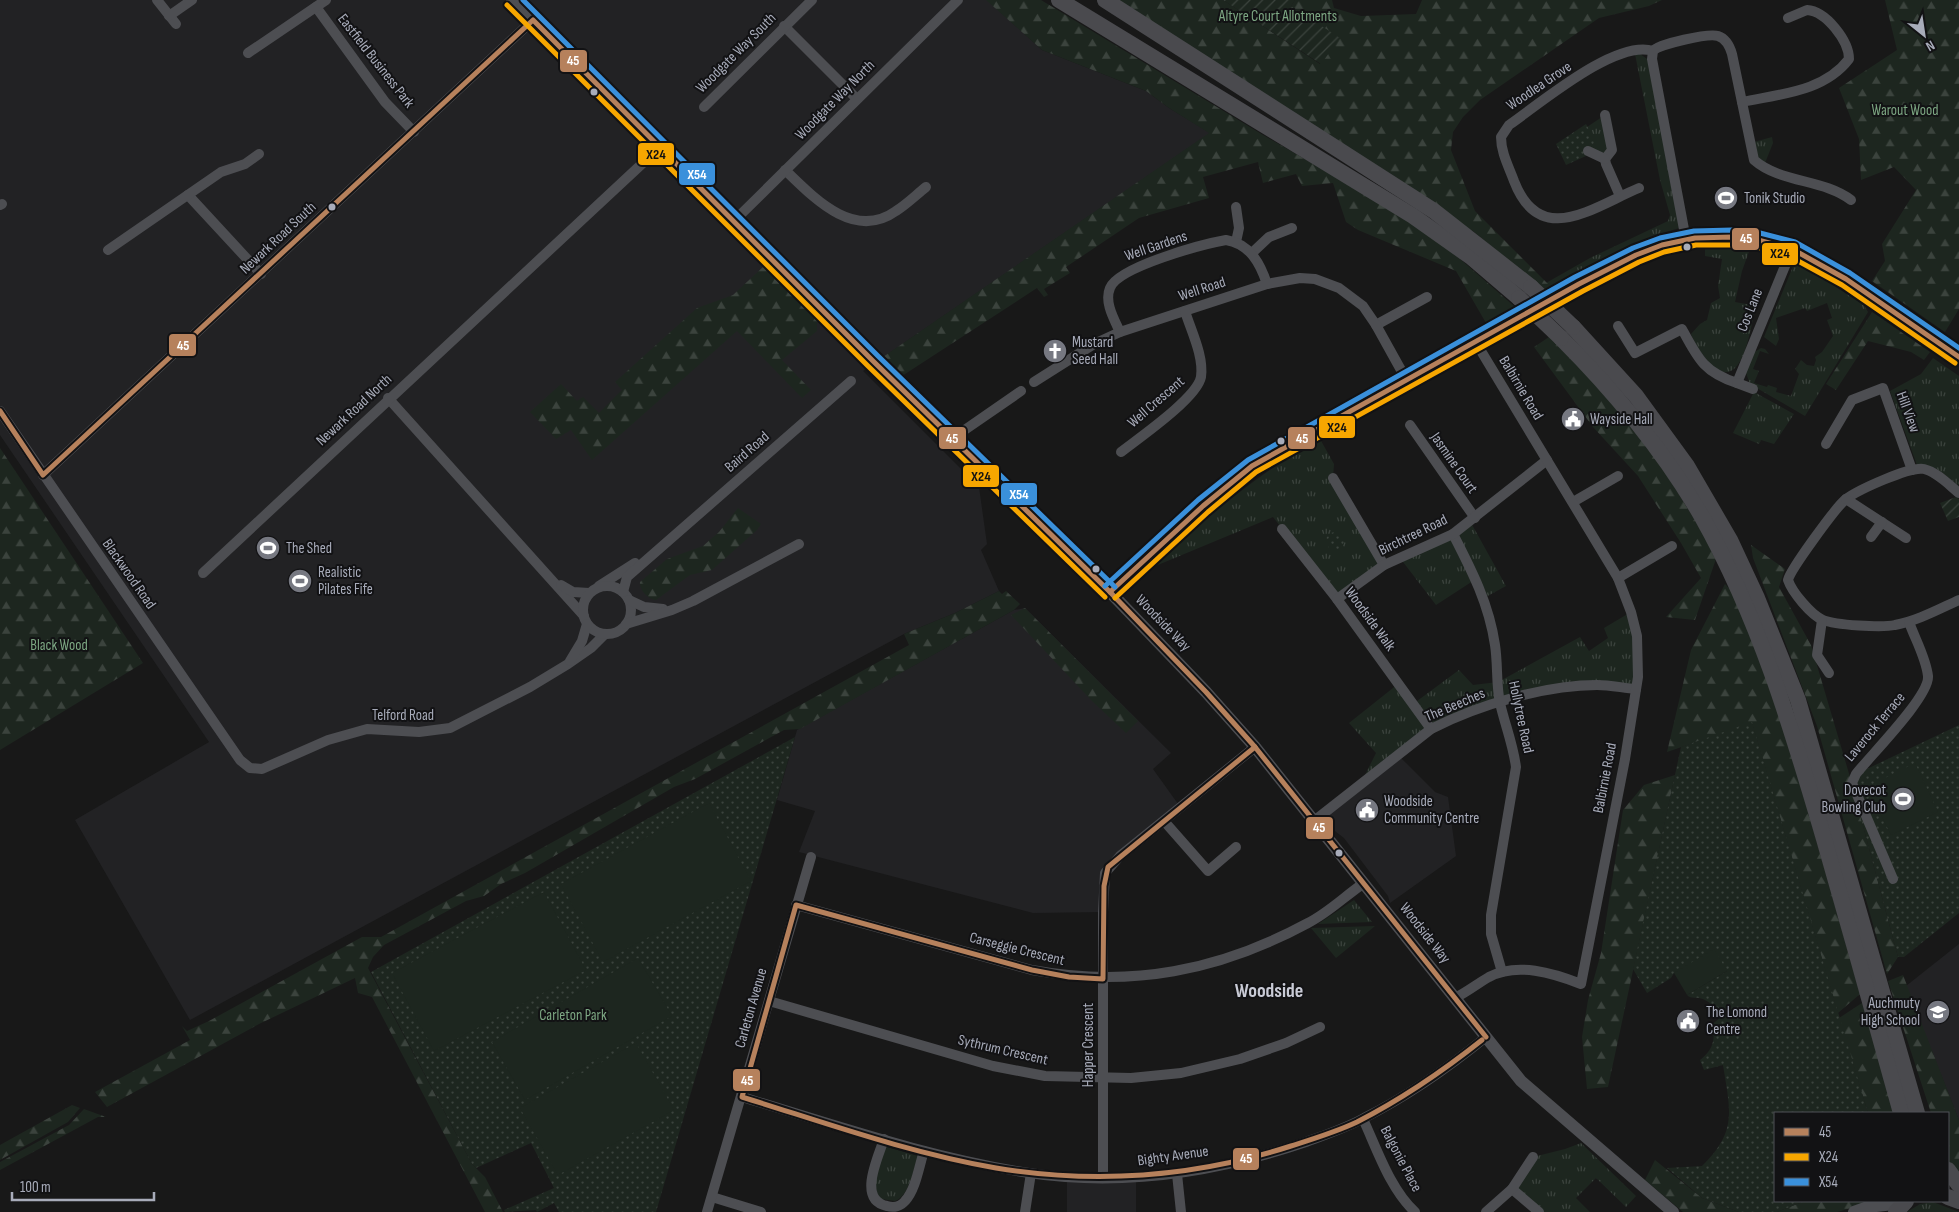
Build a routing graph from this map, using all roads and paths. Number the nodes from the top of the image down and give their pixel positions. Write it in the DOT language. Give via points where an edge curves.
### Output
graph roads {
  1 [pos="157,0"];
  2 [pos="192,0"];
  3 [pos="326,0"];
  4 [pos="512,0"];
  5 [pos="812,0"];
  6 [pos="958,0"];
  7 [pos="1059,0"];
  8 [pos="1105,0"];
  9 [pos="316,7"];
  10 [pos="169,16"];
  11 [pos="1788,18"];
  12 [pos="533,20"];
  13 [pos="176,24"];
  14 [pos="784,26"];
  15 [pos="1653,51"];
  16 [pos="248,53"];
  17 [pos="857,99"];
  18 [pos="1742,102"];
  19 [pos="704,107"];
  20 [pos="1605,114"];
  21 [pos="414,132"];
  22 [pos="659,148"];
  23 [pos="1588,150"];
  24 [pos="259,154"];
  25 [pos="1606,159"];
  26 [pos="786,170"];
  27 [pos="926,187"];
  28 [pos="1639,188"];
  29 [pos="188,195"];
  30 [pos="1620,196"];
  31 [pos="1851,200"];
  32 [pos="1236,207"];
  33 [pos="734,221"];
  34 [pos="1292,228"];
  35 [pos="1686,240"];
  36 [pos="1236,242"];
  37 [pos="1792,249"];
  38 [pos="108,250"];
  39 [pos="1252,253"];
  40 [pos="261,274"];
  41 [pos="1267,284"];
  42 [pos="1426,297"];
  43 [pos="1185,311"];
  44 [pos="1376,325"];
  45 [pos="1618,326"];
  46 [pos="1120,332"];
  47 [pos="1567,333"];
  48 [pos="1475,341"];
  49 [pos="1959,357"];
  50 [pos="1406,380"];
  51 [pos="851,381"];
  52 [pos="1034,382"];
  53 [pos="1737,383"];
  54 [pos="1753,389"];
  55 [pos="1021,391"];
  56 [pos="388,398"];
  57 [pos="0,411"];
  58 [pos="1410,425"];
  59 [pos="953,438"];
  60 [pos="1826,444"];
  61 [pos="1121,452"];
  62 [pos="1547,460"];
  63 [pos="1912,470"];
  64 [pos="43,475"];
  65 [pos="1618,476"];
  66 [pos="1332,478"];
  67 [pos="1959,493"];
  68 [pos="1846,499"];
  69 [pos="1573,502"];
  70 [pos="1475,518"];
  71 [pos="1882,522"];
  72 [pos="1282,528"];
  73 [pos="1453,534"];
  74 [pos="1871,537"];
  75 [pos="1906,538"];
  76 [pos="799,544"];
  77 [pos="662,546"];
  78 [pos="1672,546"];
  79 [pos="1384,565"];
  80 [pos="203,573"];
  81 [pos="1618,578"];
  82 [pos="556,583"];
  83 [pos="594,590"];
  84 [pos="1110,592"];
  85 [pos="626,596"];
  86 [pos="1337,599"];
  87 [pos="1959,600"];
  88 [pos="1751,601"];
  89 [pos="672,610"];
  90 [pos="586,620"];
  91 [pos="1822,620"];
  92 [pos="1909,622"];
  93 [pos="626,624"];
  94 [pos="605,634"];
  95 [pos="568,664"];
  96 [pos="1829,673"];
  97 [pos="1636,690"];
  98 [pos="1500,702"];
  99 [pos="1431,729"];
  100 [pos="1256,748"];
  101 [pos="235,752"];
  102 [pos="1164,821"];
  103 [pos="1314,821"];
  104 [pos="1236,847"];
  105 [pos="812,857"];
  106 [pos="1893,879"];
  107 [pos="1364,883"];
  108 [pos="796,905"];
  109 [pos="1502,972"];
  110 [pos="1103,979"];
  111 [pos="1455,998"];
  112 [pos="769,1001"];
  113 [pos="1320,1027"];
  114 [pos="1486,1037"];
  115 [pos="1102,1077"];
  116 [pos="1910,1084"];
  117 [pos="742,1097"];
  118 [pos="1901,1112"];
  119 [pos="1917,1112"];
  120 [pos="1923,1112"];
  121 [pos="1363,1119"];
  122 [pos="884,1139"];
  123 [pos="924,1151"];
  124 [pos="1533,1157"];
  125 [pos="1030,1173"];
  126 [pos="1177,1174"];
  127 [pos="1949,1175"];
  128 [pos="1103,1177"];
  129 [pos="1512,1189"];
  130 [pos="1953,1195"];
  131 [pos="712,1197"];
  132 [pos="1902,1205"];
  133 [pos="707,1212"];
  134 [pos="761,1212"];
  135 [pos="1024,1212"];
  136 [pos="1181,1212"];
  137 [pos="1415,1212"];
  138 [pos="1486,1212"];
  139 [pos="1539,1212"];
  140 [pos="1672,1212"];
  141 [pos="1854,1212"];
  1 -- 10 [label="street"];
  2 -- 10 [label="street"];
  3 -- 9 [label="street, Eastfield Business Park"];
  4 -- 12 [label="street, Woodside Way"];
  5 -- 14 [label="street, Woodgate Way South"];
  6 -- 17 [label="street, Woodgate Way North"];
  7 -- 47 [label="highway, bridge" via="1413,216"];
  8 -- 47 [label="highway, bridge" via="1434,211 1531,287"];
  9 -- 16 [label="street, Eastfield Business Park"];
  9 -- 21 [label="street, Eastfield Business Park" via="385,102"];
  10 -- 13 [label="street"];
  11 -- 18 [label="street" via="1807,10 1822,16 1847,47 1849,59 1838,71 1814,86"];
  12 -- 21 [label="street, Newark Road South"];
  12 -- 22 [label="street, Woodside Way"];
  14 -- 17 [label="street"];
  14 -- 19 [label="street, Woodgate Way South"];
  15 -- 18 [label="street" via="1660,46 1703,36 1719,36 1730,47"];
  15 -- 30 [label="street, Woodlea Grove" via="1640,48 1610,56 1505,129 1501,143 1523,202 1535,218 1568,218"];
  15 -- 35 [label="street" via="1653,68"];
  17 -- 26 [label="street, Woodgate Way North"];
  18 -- 31 [label="street" via="1754,160 1765,168 1839,192"];
  20 -- 25 [label="street" via="1612,150"];
  21 -- 40 [label="street, Newark Road South"];
  22 -- 33 [label="street, Woodside Way"];
  22 -- 56 [label="street, Newark Road North"];
  23 -- 25 [label="street"];
  24 -- 29 [label="street" via="245,164 221,172"];
  25 -- 30 [label="street"];
  26 -- 27 [label="street" via="816,199 850,221 875,221 895,212"];
  26 -- 33 [label="street, Woodgate Way North"];
  28 -- 30 [label="street, Woodlea Grove"];
  29 -- 38 [label="street"];
  29 -- 40 [label="street"];
  32 -- 36 [label="street" via="1239,228"];
  33 -- 59 [label="street, Woodside Way"];
  34 -- 39 [label="street" via="1269,237"];
  35 -- 37 [label="street" via="1721,236"];
  35 -- 48 [label="street" via="1636,255"];
  36 -- 39 [label="street"];
  36 -- 46 [label="street, Well Gardens" via="1216,242 1123,273 1110,286 1108,299"];
  37 -- 49 [label="street" via="1869,294"];
  37 -- 53 [label="street, Cos Lane"];
  39 -- 41 [label="street"];
  40 -- 64 [label="street, Newark Road South"];
  41 -- 43 [label="street, Well Road"];
  41 -- 44 [label="street, Well Road" via="1300,278 1327,282 1352,296"];
  42 -- 44 [label="street"];
  43 -- 46 [label="street, Well Road"];
  43 -- 61 [label="street, Well Crescent" via="1200,357 1198,387"];
  44 -- 50 [label="street, Well Road"];
  45 -- 53 [label="street" via="1635,353 1682,329 1711,372"];
  46 -- 52 [label="street, Well Road" via="1094,344"];
  47 -- 88 [label="highway" via="1601,356 1661,429 1706,495 1724,544"];
  48 -- 50 [label="street"];
  48 -- 62 [label="street, Balbirnie Road"];
  50 -- 84 [label="street" via="1248,470 1203,506"];
  51 -- 77 [label="street, Baird Road"];
  53 -- 54 [label="street"];
  55 -- 59 [label="street"];
  56 -- 80 [label="street, Newark Road North"];
  56 -- 82 [label="street"];
  57 -- 64 [label="street, Blackwood Road"];
  58 -- 70 [label="street, Jasmine Court"];
  59 -- 84 [label="street, Woodside Way"];
  60 -- 63 [label="street, Hill View" via="1852,400 1883,388"];
  62 -- 69 [label="street, Balbirnie Road"];
  62 -- 70 [label="street, Birchtree Road"];
  63 -- 67 [label="street" via="1931,472"];
  63 -- 68 [label="street"];
  64 -- 101 [label="street, Blackwood Road"];
  65 -- 69 [label="street"];
  66 -- 79 [label="street"];
  68 -- 71 [label="street"];
  68 -- 91 [label="street" via="1789,576 1794,593"];
  69 -- 81 [label="street, Balbirnie Road"];
  70 -- 73 [label="street, Birchtree Road"];
  71 -- 74 [label="street"];
  71 -- 75 [label="street"];
  72 -- 86 [label="street, Woodside Walk"];
  73 -- 79 [label="street, Birchtree Road"];
  73 -- 98 [label="street, Hollytree Road" via="1474,574 1489,613"];
  76 -- 89 [label="street"];
  77 -- 83 [label="street, Baird Road"];
  77 -- 85 [label="street, Baird Road" via="627,577"];
  78 -- 81 [label="street"];
  79 -- 86 [label="street, Birchtree Road"];
  81 -- 97 [label="street, Balbirnie Road" via="1637,636 1639,664"];
  82 -- 83 [label="street" via="573,592"];
  82 -- 90 [label="street"];
  83 -- 85 [label="street" via="611,586"];
  83 -- 90 [label="street" via="583,604"];
  84 -- 100 [label="street, Woodside Way"];
  85 -- 89 [label="street" via="644,607"];
  85 -- 93 [label="street" via="630,616"];
  86 -- 99 [label="street, Woodside Walk"];
  87 -- 92 [label="street"];
  88 -- 116 [label="highway" via="1798,700"];
  88 -- 118 [label="highway" via="1787,713"];
  89 -- 93 [label="street"];
  90 -- 94 [label="street" via="598,632"];
  90 -- 95 [label="street, Telford Road" via="582,641"];
  91 -- 92 [label="street" via="1882,627"];
  91 -- 96 [label="street" via="1818,655"];
  92 -- 106 [label="street, Laverock Terrace" via="1927,681 1915,705 1856,774 1852,783"];
  93 -- 94 [label="street" via="618,631"];
  94 -- 95 [label="street, Telford Road"];
  95 -- 101 [label="street, Telford Road" via="450,728 418,732 367,729 328,740 262,769 246,766"];
  97 -- 98 [label="street, The Beeches" via="1598,685 1559,688"];
  97 -- 109 [label="street, Balbirnie Road" via="1581,984 1538,972"];
  98 -- 99 [label="street, The Beeches"];
  98 -- 109 [label="street, Hollytree Road" via="1516,766 1491,915 1491,934"];
  99 -- 103 [label="street, The Beeches"];
  100 -- 102 [label="street, Happer Crescent"];
  100 -- 103 [label="street, Woodside Way"];
  102 -- 104 [label="street" via="1208,871"];
  102 -- 110 [label="street, Happer Crescent" via="1120,856 1105,873"];
  103 -- 107 [label="street, Woodside Way"];
  105 -- 108 [label="street, Carleton Avenue"];
  107 -- 110 [label="street, Carseggie Crescent" via="1309,923 1240,953 1170,973"];
  107 -- 111 [label="street, Woodside Way"];
  108 -- 110 [label="street, Carseggie Crescent" via="1032,970"];
  108 -- 112 [label="street, Carleton Avenue"];
  109 -- 111 [label="street"];
  110 -- 115 [label="street, Happer Crescent"];
  111 -- 114 [label="street, Woodside Way"];
  112 -- 115 [label="street, Sythrum Crescent" via="993,1066 1045,1076"];
  112 -- 117 [label="street, Carleton Avenue"];
  113 -- 115 [label="street, Sythrum Crescent" via="1264,1051 1210,1067 1155,1077"];
  114 -- 121 [label="street, Bighty Avenue" via="1424,1083"];
  114 -- 140 [label="street, Woodside Way" via="1521,1081"];
  115 -- 128 [label="street, Happer Crescent"];
  116 -- 119 [label="highway"];
  116 -- 120 [label="highway"];
  117 -- 122 [label="street, Bighty Avenue"];
  117 -- 131 [label="street, Carleton Avenue"];
  121 -- 126 [label="street, Bighty Avenue" via="1280,1150"];
  121 -- 137 [label="street, Balgonie Place" via="1389,1174"];
  122 -- 123 [label="street, Bighty Avenue"];
  122 -- 123 [label="street" via="871,1188 876,1199 885,1206 896,1206 906,1199"];
  123 -- 125 [label="street, Bighty Avenue"];
  124 -- 129 [label="street"];
  125 -- 128 [label="street, Bighty Avenue"];
  125 -- 135 [label="street"];
  126 -- 128 [label="street, Bighty Avenue"];
  126 -- 136 [label="street"];
  127 -- 130 [label="highway"];
  129 -- 138 [label="street"];
  129 -- 139 [label="street"];
  131 -- 133 [label="street, Carleton Avenue"];
  131 -- 134 [label="street"];
  132 -- 141 [label="street"];
}
